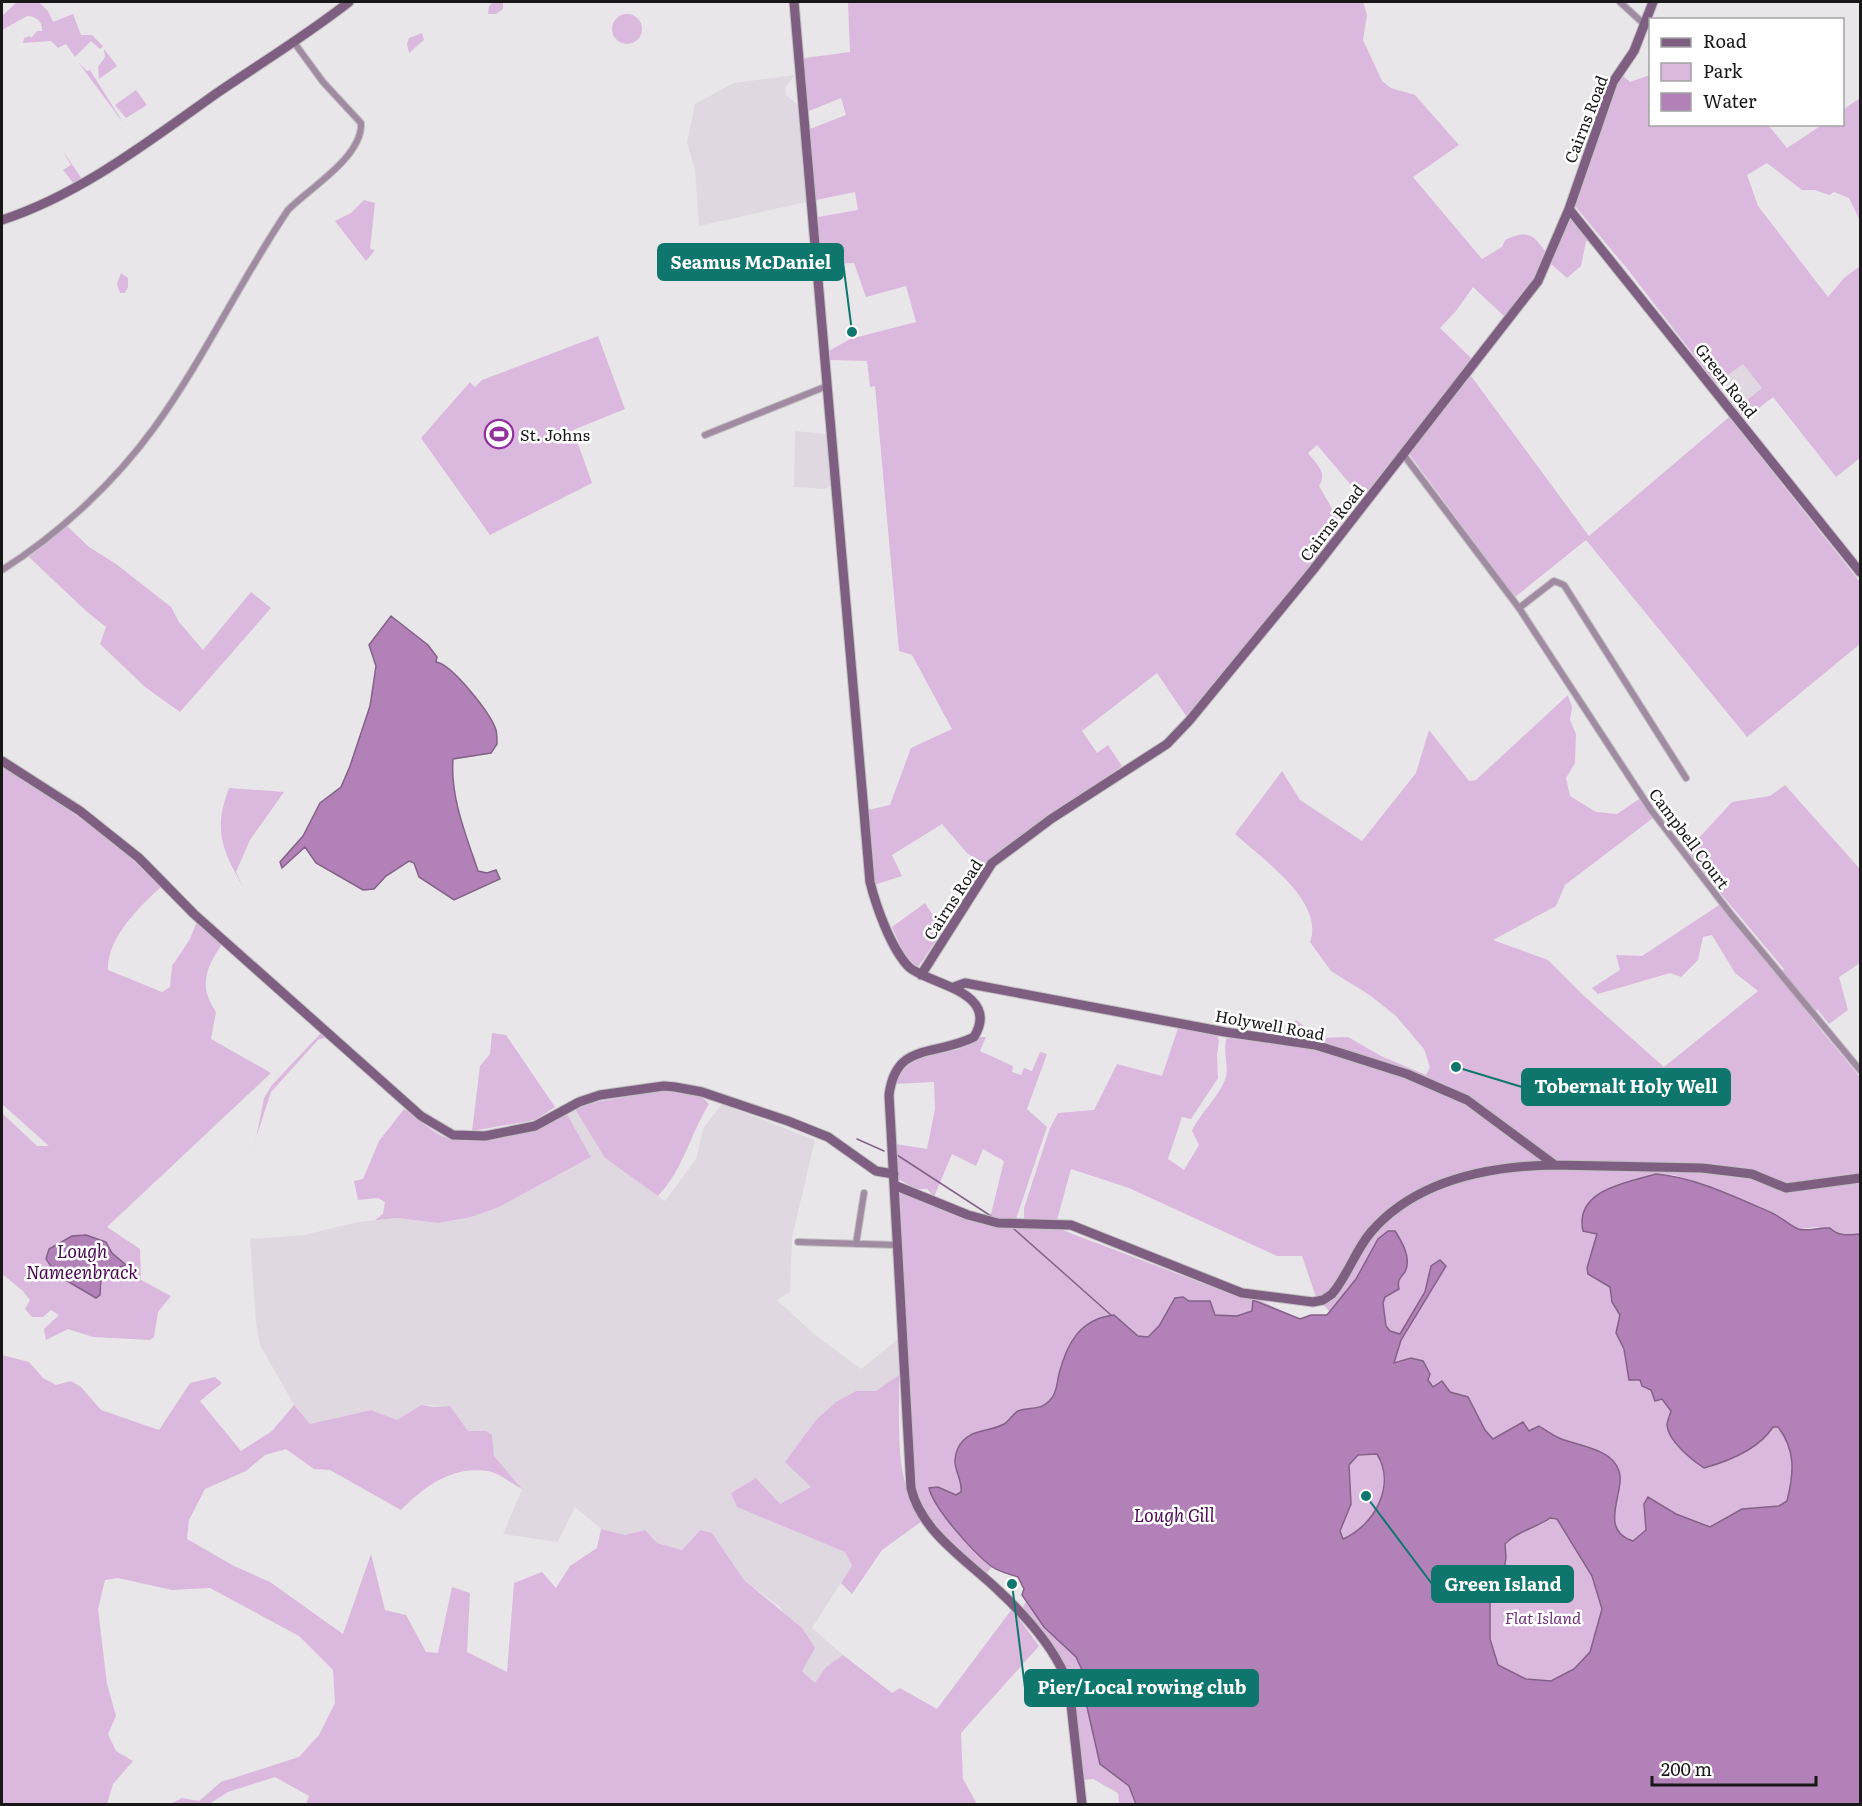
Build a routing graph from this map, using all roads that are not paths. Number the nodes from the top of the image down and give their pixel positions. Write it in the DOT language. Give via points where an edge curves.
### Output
graph roads {
  1 [pos="349,2"];
  2 [pos="794,2"];
  3 [pos="1620,2"];
  4 [pos="1653,2"];
  5 [pos="1645,25"];
  6 [pos="293,41"];
  7 [pos="1569,209"];
  8 [pos="2,220"];
  9 [pos="827,386"];
  10 [pos="705,435"];
  11 [pos="1403,454"];
  12 [pos="2,570"];
  13 [pos="1860,572"];
  14 [pos="1519,608"];
  15 [pos="2,761"];
  16 [pos="1686,778"];
  17 [pos="921,975"];
  18 [pos="954,987"];
  19 [pos="1860,1070"];
  20 [pos="1555,1165"];
  21 [pos="894,1174"];
  22 [pos="1860,1178"];
  23 [pos="894,1185"];
  24 [pos="864,1193"];
  25 [pos="798,1242"];
  26 [pos="856,1244"];
  27 [pos="897,1245"];
  28 [pos="1082,1804"];
  1 -- 6 [label="street"];
  2 -- 9 [label="street"];
  3 -- 5 [label="street"];
  4 -- 5 [label="street, Cairns Road"];
  5 -- 7 [label="street, Cairns Road" via="1634,51 1613,82"];
  6 -- 8 [label="street" via="70,192"];
  6 -- 12 [label="street" via="362,129 331,176 288,210 212,338 137,450 54,534"];
  7 -- 11 [label="street, Cairns Road" via="1538,281"];
  7 -- 13 [label="street, Green Road"];
  9 -- 10 [label="street"];
  9 -- 17 [label="street" via="870,882 895,946 908,966"];
  11 -- 14 [label="street, Campbell Court"];
  11 -- 17 [label="street, Cairns Road" via="1313,570 1167,744 992,863"];
  14 -- 16 [label="street, Campbell Court" via="1554,581 1564,585"];
  14 -- 19 [label="street, Campbell Court" via="1651,810"];
  15 -- 21 [label="street" via="80,811 139,858 194,914 421,1116 453,1135 485,1136 520,1130 600,1095 664,1086 702,1092 788,1121 828,1137 876,1171"];
  17 -- 18 [label="street"];
  18 -- 20 [label="street, Holywell Road" via="965,983 1315,1045 1407,1074 1467,1100"];
  18 -- 21 [label="street" via="975,1007 979,1029 965,1042 921,1053 896,1067 889,1095"];
  20 -- 22 [label="street" via="1702,1168 1752,1174 1786,1188"];
  20 -- 23 [label="street" via="1467,1176 1401,1204 1371,1232 1332,1294 1313,1302 1242,1293 1078,1227 998,1223"];
  21 -- 23 [label="street"];
  23 -- 27 [label="street"];
  24 -- 26 [label="street"];
  25 -- 26 [label="street"];
  26 -- 27 [label="street"];
  27 -- 28 [label="street" via="914,1503 944,1542 1010,1602 1064,1670 1070,1686"];
}
